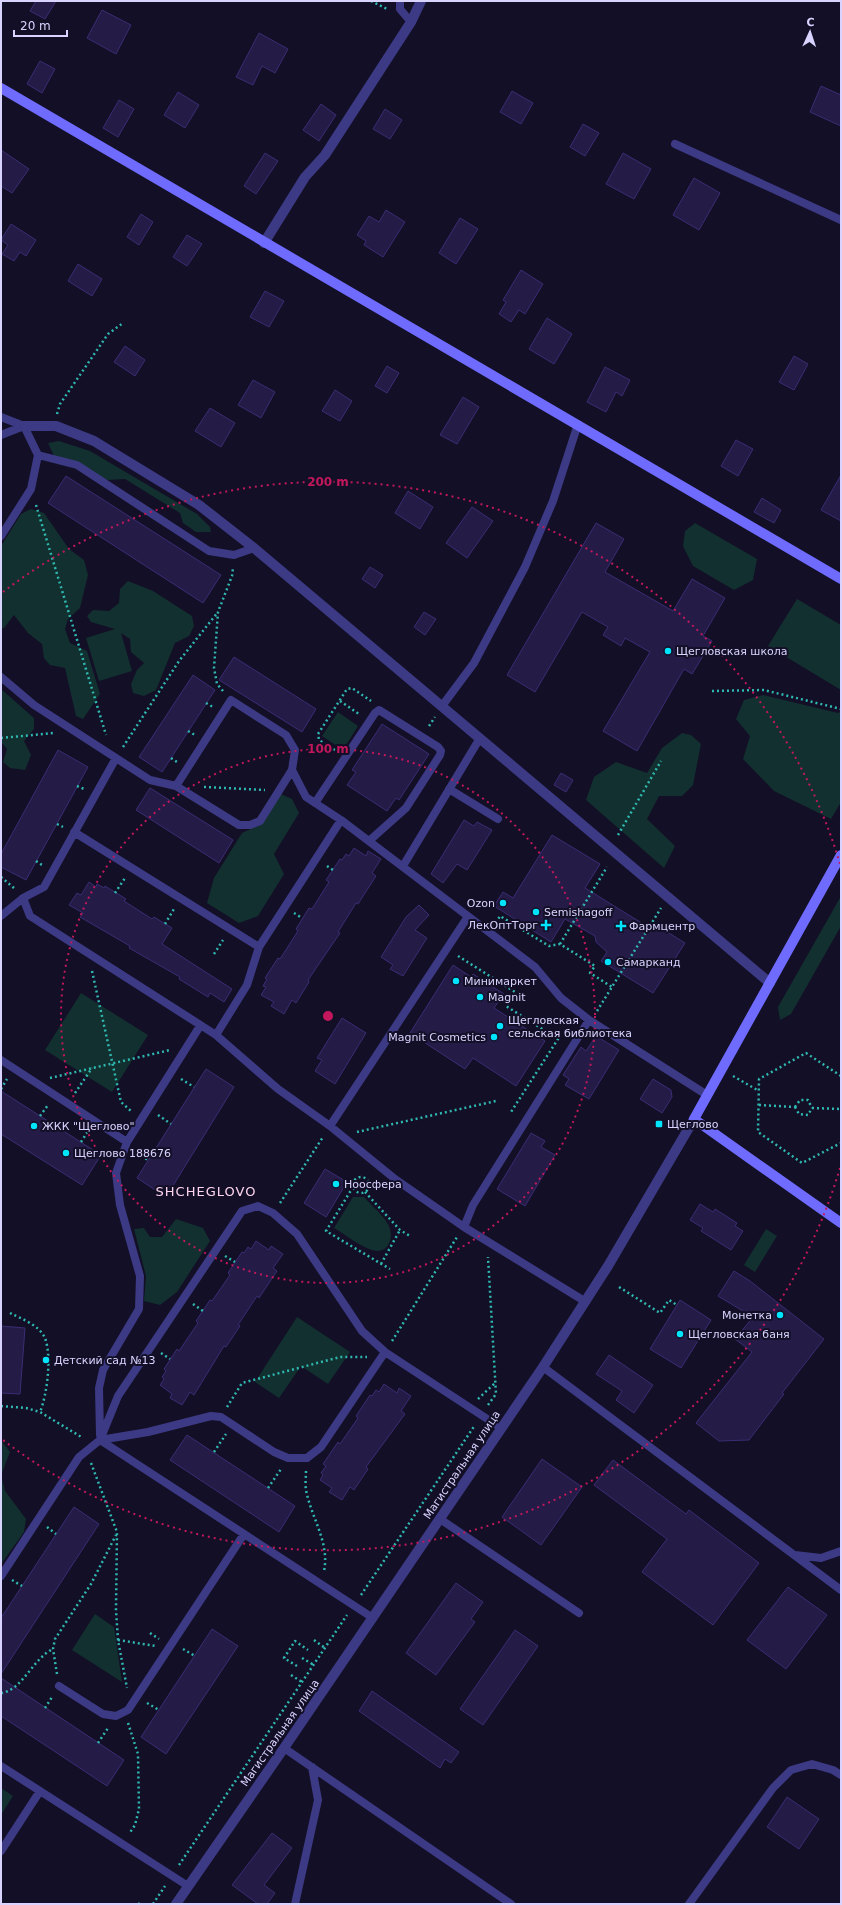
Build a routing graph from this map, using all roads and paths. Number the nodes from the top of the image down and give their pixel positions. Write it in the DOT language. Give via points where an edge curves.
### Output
graph roads {
  1 [pos="400,1"];
  2 [pos="421,1"];
  3 [pos="411,22"];
  4 [pos="1,88"];
  5 [pos="674,144"];
  6 [pos="841,220"];
  7 [pos="264,243"];
  8 [pos="123,323"];
  9 [pos="1,418"];
  10 [pos="578,424"];
  11 [pos="24,426"];
  12 [pos="56,426"];
  13 [pos="1,435"];
  14 [pos="38,455"];
  15 [pos="31,489"];
  16 [pos="1,536"];
  17 [pos="254,548"];
  18 [pos="234,555"];
  19 [pos="841,579"];
  20 [pos="218,612"];
  21 [pos="1,677"];
  22 [pos="712,691"];
  23 [pos="224,692"];
  24 [pos="340,701"];
  25 [pos="442,706"];
  26 [pos="841,709"];
  27 [pos="379,710"];
  28 [pos="370,721"];
  29 [pos="75,731"];
  30 [pos="1,738"];
  31 [pos="480,738"];
  32 [pos="346,757"];
  33 [pos="116,758"];
  34 [pos="660,761"];
  35 [pos="292,770"];
  36 [pos="176,786"];
  37 [pos="200,787"];
  38 [pos="449,789"];
  39 [pos="279,791"];
  40 [pos="316,803"];
  41 [pos="498,819"];
  42 [pos="341,820"];
  43 [pos="74,832"];
  44 [pos="618,835"];
  45 [pos="368,841"];
  46 [pos="841,855"];
  47 [pos="402,866"];
  48 [pos="607,867"];
  49 [pos="1,877"];
  50 [pos="668,897"];
  51 [pos="23,898"];
  52 [pos="181,898"];
  53 [pos="1,916"];
  54 [pos="467,918"];
  55 [pos="165,924"];
  56 [pos="230,928"];
  57 [pos="489,934"];
  58 [pos="560,944"];
  59 [pos="259,947"];
  60 [pos="447,948"];
  61 [pos="88,953"];
  62 [pos="214,954"];
  63 [pos="770,983"];
  64 [pos="612,987"];
  65 [pos="589,1020"];
  66 [pos="200,1026"];
  67 [pos="216,1035"];
  68 [pos="188,1046"];
  69 [pos="1,1060"];
  70 [pos="113,1062"];
  71 [pos="92,1067"];
  72 [pos="841,1076"];
  73 [pos="736,1078"];
  74 [pos="40,1086"];
  75 [pos="759,1091"];
  76 [pos="708,1095"];
  77 [pos="496,1101"];
  78 [pos="68,1104"];
  79 [pos="759,1105"];
  80 [pos="795,1107"];
  81 [pos="812,1108"];
  82 [pos="841,1109"];
  83 [pos="511,1112"];
  84 [pos="694,1119"];
  85 [pos="140,1121"];
  86 [pos="330,1126"];
  87 [pos="341,1135"];
  88 [pos="127,1142"];
  89 [pos="841,1143"];
  90 [pos="353,1187"];
  91 [pos="365,1192"];
  92 [pos="273,1213"];
  93 [pos="841,1223"];
  94 [pos="464,1227"];
  95 [pos="400,1230"];
  96 [pos="410,1236"];
  97 [pos="487,1241"];
  98 [pos="230,1259"];
  99 [pos="235,1262"];
  100 [pos="381,1264"];
  101 [pos="390,1269"];
  102 [pos="619,1287"];
  103 [pos="586,1302"];
  104 [pos="677,1305"];
  105 [pos="196,1306"];
  106 [pos="203,1310"];
  107 [pos="10,1313"];
  108 [pos="162,1353"];
  109 [pos="383,1354"];
  110 [pos="170,1359"];
  111 [pos="543,1367"];
  112 [pos="495,1383"];
  113 [pos="475,1403"];
  114 [pos="1,1406"];
  115 [pos="40,1412"];
  116 [pos="481,1415"];
  117 [pos="221,1417"];
  118 [pos="232,1424"];
  119 [pos="502,1428"];
  120 [pos="86,1439"];
  121 [pos="100,1440"];
  122 [pos="214,1452"];
  123 [pos="288,1458"];
  124 [pos="307,1458"];
  125 [pos="90,1460"];
  126 [pos="268,1488"];
  127 [pos="440,1519"];
  128 [pos="117,1532"];
  129 [pos="244,1534"];
  130 [pos="841,1551"];
  131 [pos="795,1555"];
  132 [pos="1,1576"];
  133 [pos="320,1583"];
  134 [pos="841,1590"];
  135 [pos="354,1605"];
  136 [pos="579,1613"];
  137 [pos="373,1618"];
  138 [pos="118,1640"];
  139 [pos="314,1640"];
  140 [pos="170,1646"];
  141 [pos="325,1648"];
  142 [pos="53,1649"];
  143 [pos="308,1650"];
  144 [pos="302,1658"];
  145 [pos="314,1665"];
  146 [pos="297,1666"];
  147 [pos="291,1675"];
  148 [pos="302,1682"];
  149 [pos="59,1686"];
  150 [pos="1,1693"];
  151 [pos="128,1710"];
  152 [pos="284,1748"];
  153 [pos="1,1766"];
  154 [pos="312,1768"];
  155 [pos="841,1775"];
  156 [pos="40,1791"];
  157 [pos="130,1832"];
  158 [pos="1,1851"];
  159 [pos="172,1876"];
  160 [pos="188,1886"];
  161 [pos="153,1904"];
  162 [pos="176,1904"];
  163 [pos="295,1904"];
  164 [pos="511,1904"];
  165 [pos="689,1904"];
  1 -- 3 [label="lane" via="400,9"];
  2 -- 3 [label="street"];
  3 -- 7 [label="street" via="325,154 305,177"];
  4 -- 7 [label="main road"];
  5 -- 6 [label="lane"];
  7 -- 10 [label="main road"];
  8 -- 12 [label="path" via="108,334 60,404"];
  9 -- 11 [label="lane"];
  10 -- 19 [label="main road"];
  10 -- 25 [label="lane" via="553,501 525,567 474,663"];
  11 -- 12 [label="street"];
  11 -- 13 [label="lane"];
  11 -- 14 [label="lane"];
  12 -- 17 [label="street" via="94,441 199,505"];
  14 -- 15 [label="lane"];
  14 -- 18 [label="lane" via="76,465 209,551"];
  15 -- 16 [label="lane"];
  15 -- 33 [label="path" via="108,741"];
  17 -- 18 [label="lane"];
  17 -- 25 [label="street"];
  18 -- 20 [label="path" via="232,576"];
  20 -- 23 [label="path" via="214,668 218,684"];
  20 -- 33 [label="path" via="179,661"];
  21 -- 29 [label="lane" via="34,705"];
  22 -- 26 [label="path" via="764,690"];
  24 -- 27 [label="path" via="347,689 352,688 376,704"];
  24 -- 28 [label="path"];
  24 -- 32 [label="path" via="318,734 319,740"];
  25 -- 31 [label="street"];
  27 -- 28 [label="lane"];
  27 -- 45 [label="lane" via="441,751 406,808"];
  28 -- 32 [label="lane"];
  29 -- 30 [label="path"];
  29 -- 33 [label="lane"];
  31 -- 38 [label="lane"];
  31 -- 50 [label="street"];
  32 -- 40 [label="lane"];
  33 -- 36 [label="lane" via="150,780"];
  33 -- 43 [label="lane"];
  34 -- 44 [label="path"];
  35 -- 36 [label="lane" via="295,750 286,735 231,700"];
  35 -- 39 [label="lane"];
  35 -- 40 [label="lane" via="306,797"];
  36 -- 39 [label="lane" via="238,825 250,825 260,821"];
  37 -- 39 [label="path"];
  38 -- 41 [label="lane"];
  38 -- 47 [label="lane"];
  40 -- 42 [label="lane"];
  42 -- 45 [label="lane"];
  42 -- 59 [label="lane"];
  43 -- 51 [label="lane" via="44,887"];
  43 -- 52 [label="lane"];
  45 -- 47 [label="lane"];
  46 -- 63 [label="main road, Магистральная улица"];
  47 -- 54 [label="lane"];
  48 -- 58 [label="path"];
  49 -- 51 [label="path"];
  50 -- 63 [label="street"];
  50 -- 64 [label="path"];
  51 -- 53 [label="lane"];
  51 -- 61 [label="lane" via="30,916"];
  52 -- 55 [label="path"];
  52 -- 56 [label="lane"];
  54 -- 57 [label="lane"];
  54 -- 60 [label="lane"];
  56 -- 59 [label="lane"];
  56 -- 62 [label="path"];
  57 -- 58 [label="path" via="500,916 549,946"];
  57 -- 65 [label="lane" via="535,967 561,998"];
  58 -- 64 [label="path" via="595,966 590,973"];
  59 -- 67 [label="lane" via="247,985"];
  60 -- 83 [label="path" via="515,992 506,1006 558,1039"];
  60 -- 86 [label="lane"];
  61 -- 66 [label="lane"];
  61 -- 70 [label="path"];
  63 -- 76 [label="main road, Магистральная улица"];
  64 -- 65 [label="path"];
  65 -- 76 [label="lane"];
  65 -- 94 [label="lane" via="473,1206"];
  66 -- 67 [label="lane"];
  66 -- 68 [label="lane"];
  67 -- 86 [label="lane" via="278,1089"];
  68 -- 70 [label="path"];
  68 -- 85 [label="lane"];
  69 -- 74 [label="lane"];
  70 -- 71 [label="path"];
  70 -- 85 [label="path" via="121,1102"];
  71 -- 74 [label="path" via="52,1076"];
  71 -- 78 [label="path"];
  72 -- 75 [label="path" via="806,1053 760,1079"];
  73 -- 75 [label="path"];
  74 -- 78 [label="lane"];
  75 -- 79 [label="path"];
  76 -- 84 [label="main road, Магистральная улица"];
  77 -- 87 [label="path"];
  78 -- 88 [label="lane"];
  79 -- 80 [label="path"];
  79 -- 89 [label="path" via="758,1132 802,1163"];
  80 -- 81 [label="path" via="799,1114 808,1115"];
  80 -- 81 [label="path" via="800,1100 808,1100"];
  81 -- 82 [label="path"];
  84 -- 93 [label="main road"];
  84 -- 103 [label="street, Магистральная улица"];
  85 -- 88 [label="lane"];
  86 -- 87 [label="lane"];
  86 -- 92 [label="path"];
  87 -- 94 [label="lane" via="395,1179"];
  88 -- 121 [label="lane" via="116,1173 120,1205 140,1276 139,1309 103,1370 99,1388"];
  90 -- 91 [label="path" via="357,1192"];
  90 -- 91 [label="path" via="356,1178 365,1177 369,1184"];
  90 -- 100 [label="path" via="326,1231"];
  91 -- 95 [label="path"];
  92 -- 109 [label="lane" via="297,1234 362,1331"];
  92 -- 121 [label="lane" via="258,1206 242,1211 118,1396"];
  94 -- 97 [label="lane"];
  94 -- 109 [label="path"];
  95 -- 96 [label="path"];
  95 -- 100 [label="path"];
  97 -- 103 [label="lane"];
  97 -- 112 [label="path"];
  98 -- 99 [label="path"];
  100 -- 101 [label="path"];
  102 -- 104 [label="path" via="660,1313 668,1300"];
  103 -- 111 [label="street, Магистральная улица"];
  105 -- 106 [label="path"];
  107 -- 115 [label="path" via="30,1322 44,1337 48,1355 45,1400"];
  108 -- 110 [label="path"];
  109 -- 116 [label="lane"];
  109 -- 117 [label="path" via="340,1357 242,1383"];
  109 -- 124 [label="lane" via="321,1447"];
  111 -- 119 [label="street, Магистральная улица"];
  111 -- 131 [label="lane"];
  112 -- 113 [label="path"];
  112 -- 116 [label="path" via="496,1394"];
  114 -- 115 [label="path"];
  115 -- 120 [label="path"];
  116 -- 119 [label="lane"];
  116 -- 135 [label="path"];
  117 -- 118 [label="lane"];
  117 -- 121 [label="lane" via="212,1416 148,1432"];
  118 -- 122 [label="path"];
  118 -- 123 [label="lane" via="274,1452"];
  119 -- 127 [label="street, Магистральная улица"];
  121 -- 129 [label="lane"];
  121 -- 132 [label="lane" via="79,1457"];
  123 -- 124 [label="lane"];
  123 -- 126 [label="path"];
  124 -- 133 [label="path" via="306,1488 325,1546 325,1564"];
  125 -- 128 [label="path"];
  127 -- 136 [label="lane"];
  127 -- 137 [label="street, Магистральная улица"];
  128 -- 138 [label="path"];
  128 -- 142 [label="path" via="91,1584 55,1639"];
  129 -- 133 [label="lane"];
  129 -- 140 [label="lane"];
  130 -- 131 [label="lane" via="822,1558"];
  131 -- 134 [label="lane"];
  133 -- 135 [label="lane"];
  135 -- 137 [label="lane"];
  135 -- 141 [label="path"];
  137 -- 152 [label="street, Магистральная улица"];
  138 -- 140 [label="path" via="148,1646"];
  138 -- 151 [label="path"];
  139 -- 141 [label="path"];
  140 -- 151 [label="lane"];
  141 -- 145 [label="path"];
  142 -- 149 [label="path"];
  142 -- 150 [label="path" via="44,1653 16,1686"];
  143 -- 146 [label="path" via="295,1641 284,1658"];
  144 -- 145 [label="path"];
  145 -- 148 [label="path"];
  147 -- 148 [label="path"];
  148 -- 159 [label="path"];
  149 -- 151 [label="lane" via="103,1714 116,1716"];
  151 -- 157 [label="path" via="128,1724 138,1754 139,1809 136,1825"];
  152 -- 154 [label="lane"];
  152 -- 160 [label="street, Магистральная улица"];
  153 -- 156 [label="lane"];
  154 -- 163 [label="lane" via="318,1800"];
  154 -- 164 [label="lane"];
  155 -- 165 [label="lane" via="812,1764 791,1770 773,1788"];
  156 -- 158 [label="lane"];
  156 -- 159 [label="lane"];
  159 -- 160 [label="lane"];
  159 -- 161 [label="path"];
  160 -- 162 [label="street, Магистральная улица"];
}
